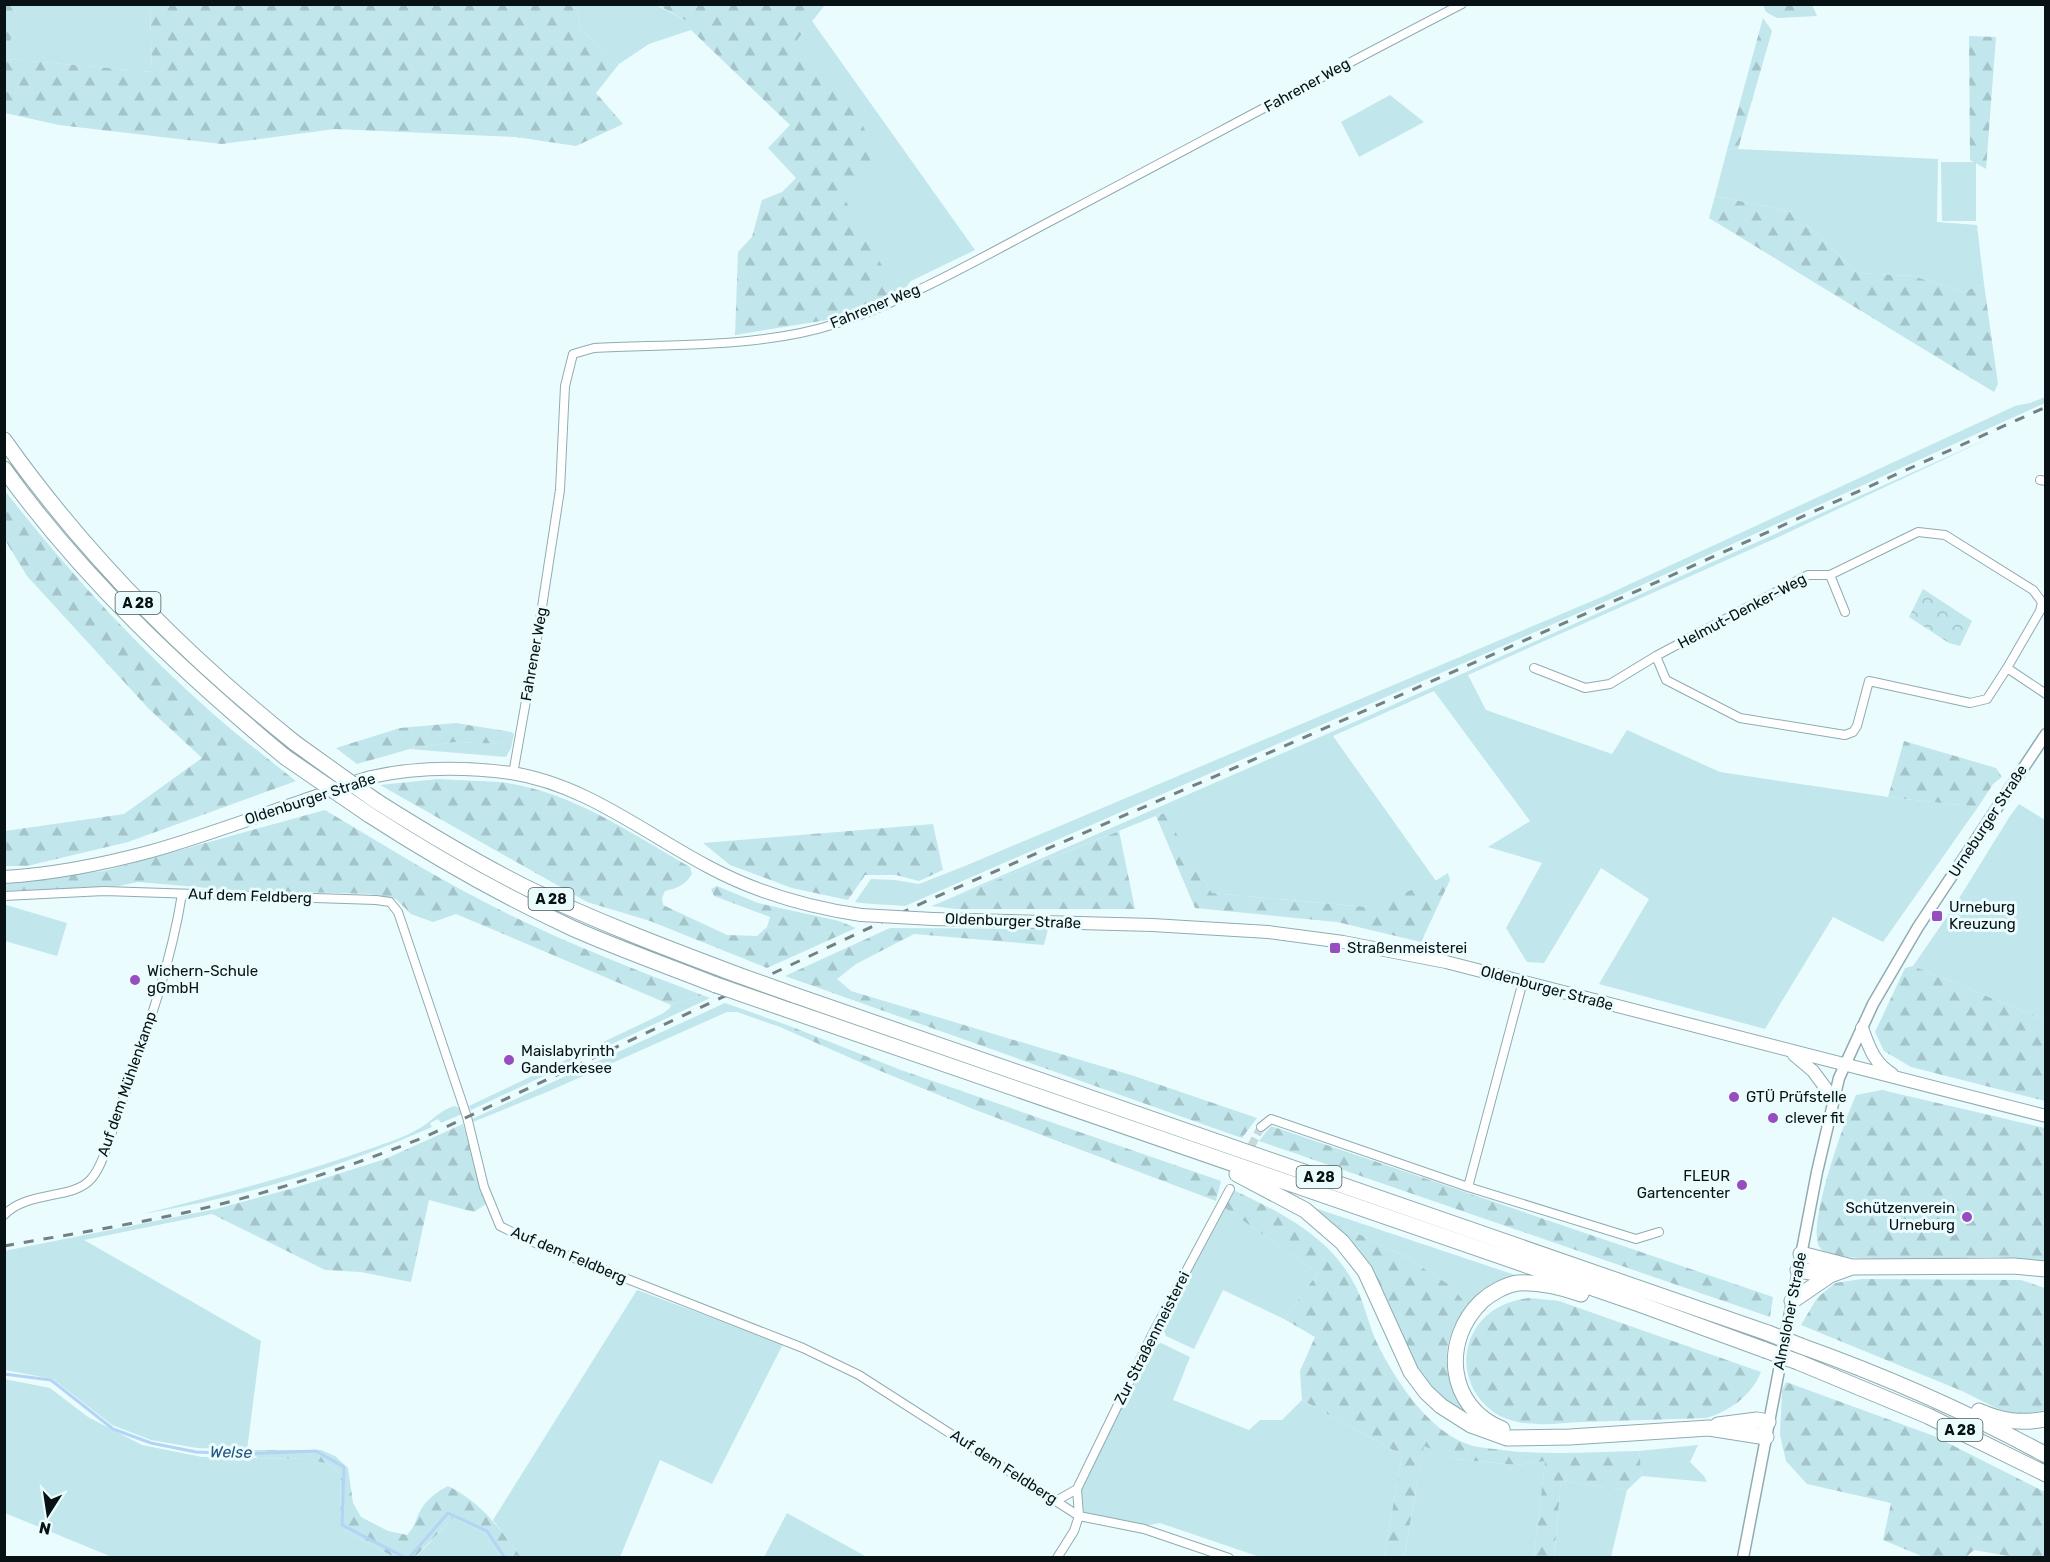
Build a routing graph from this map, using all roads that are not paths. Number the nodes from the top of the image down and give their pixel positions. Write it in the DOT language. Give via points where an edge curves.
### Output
graph roads {
  1 [pos="1462,4"];
  2 [pos="4,440"];
  3 [pos="4,469"];
  4 [pos="1830,575"];
  5 [pos="1845,612"];
  6 [pos="1656,656"];
  7 [pos="1534,668"];
  8 [pos="2007,668"];
  9 [pos="2046,694"];
  10 [pos="2046,734"];
  11 [pos="513,774"];
  12 [pos="372,808"];
  13 [pos="4,877"];
  14 [pos="182,894"];
  15 [pos="4,896"];
  16 [pos="1523,981"];
  17 [pos="1862,1028"];
  18 [pos="1785,1050"];
  19 [pos="1844,1065"];
  20 [pos="1901,1080"];
  21 [pos="1833,1098"];
  22 [pos="2046,1116"];
  23 [pos="1261,1127"];
  24 [pos="1218,1159"];
  25 [pos="1468,1187"];
  26 [pos="1230,1189"];
  27 [pos="4,1215"];
  28 [pos="1659,1232"];
  29 [pos="1801,1254"];
  30 [pos="1852,1267"];
  31 [pos="1798,1270"];
  32 [pos="2043,1270"];
  33 [pos="1830,1275"];
  34 [pos="1792,1301"];
  35 [pos="1639,1304"];
  36 [pos="1924,1396"];
  37 [pos="2046,1419"];
  38 [pos="1767,1430"];
  39 [pos="1530,1439"];
  40 [pos="2046,1455"];
  41 [pos="2046,1474"];
  42 [pos="1077,1489"];
  43 [pos="1056,1501"];
  44 [pos="1079,1516"];
  45 [pos="1057,1557"];
  46 [pos="1229,1557"];
  47 [pos="1743,1557"];
  1 -- 11 [label="street, Fahrener Weg" via="902,299 833,324 771,338 594,348 573,354 565,386 560,490"];
  2 -- 12 [label="highway, A 28, bridge" via="58,511 137,602 228,689"];
  3 -- 12 [label="highway, A 28, bridge" via="128,615 219,701 285,757"];
  4 -- 5 [label="street"];
  4 -- 6 [label="street, Helmut-Denker-Weg" via="1808,575"];
  4 -- 8 [label="street, Helmut-Denker-Weg" via="1918,532 1946,535 2033,590 2042,602"];
  6 -- 7 [label="street, Helmut-Denker-Weg" via="1610,684 1585,688"];
  6 -- 8 [label="street, Helmut-Denker-Weg" via="1666,680 1740,718 1845,735 1857,726 1869,681 1970,703 1987,699"];
  8 -- 9 [label="street"];
  10 -- 17 [label="street, Urneburger Straße" via="1918,927"];
  11 -- 13 [label="main road, Oldenburger Straße" via="457,769 370,777 152,851 71,869"];
  11 -- 16 [label="main road, Oldenburger Straße, bridge" via="594,800 707,866 808,906 861,915 1268,932 1423,957"];
  12 -- 24 [label="highway, A 28, bridge" via="415,845 572,928 716,985"];
  12 -- 36 [label="highway, A 28, bridge" via="527,888 627,933 794,995 1768,1333"];
  14 -- 15 [label="street, Auf dem Feldberg" via="104,891"];
  14 -- 27 [label="street, Auf dem Mühlenkamp" via="166,969 93,1178 84,1186 27,1201"];
  14 -- 43 [label="street, Auf dem Feldberg" via="390,902 398,912 467,1117 484,1187 500,1226 803,1348 859,1375"];
  16 -- 18 [label="main road, Oldenburger Straße"];
  16 -- 25 [label="street"];
  17 -- 19 [label="street, Urneburger Straße"];
  17 -- 20 [label="main road" via="1872,1056 1883,1069"];
  18 -- 19 [label="main road, Oldenburger Straße"];
  18 -- 21 [label="main road" via="1813,1071"];
  19 -- 20 [label="main road, Oldenburger Straße"];
  19 -- 21 [label="street, Almsloher Straße"];
  20 -- 22 [label="main road, Oldenburger Straße"];
  21 -- 29 [label="street, Almsloher Straße"];
  23 -- 25 [label="street" via="1271,1119"];
  24 -- 35 [label="highway, A 28"];
  24 -- 39 [label="highway" via="1240,1176 1305,1210 1342,1242 1365,1271 1411,1372 1441,1406 1491,1433"];
  25 -- 28 [label="street" via="1636,1239"];
  26 -- 42 [label="street, Zur Straßenmeisterei" via="1153,1333"];
  29 -- 30 [label="highway"];
  29 -- 31 [label="street, Almsloher Straße"];
  30 -- 32 [label="highway" via="2014,1266"];
  30 -- 33 [label="highway"];
  31 -- 33 [label="highway"];
  31 -- 34 [label="street, Almsloher Straße"];
  33 -- 34 [label="highway"];
  34 -- 38 [label="street, Almsloher Straße"];
  35 -- 39 [label="highway" via="1617,1306 1546,1284 1517,1283 1487,1296 1473,1310 1461,1328 1455,1349 1459,1384 1467,1400 1489,1422"];
  35 -- 41 [label="highway, A 28, bridge" via="1880,1394"];
  36 -- 37 [label="highway" via="1946,1396 2011,1422"];
  36 -- 40 [label="highway, A 28"];
  38 -- 39 [label="highway" via="1710,1428"];
  38 -- 47 [label="street, Almsloher Straße"];
  42 -- 43 [label="street"];
  42 -- 44 [label="street"];
  43 -- 44 [label="street, Auf dem Feldberg"];
  44 -- 45 [label="street"];
  44 -- 46 [label="street, Auf dem Feldberg" via="1144,1529"];
}
